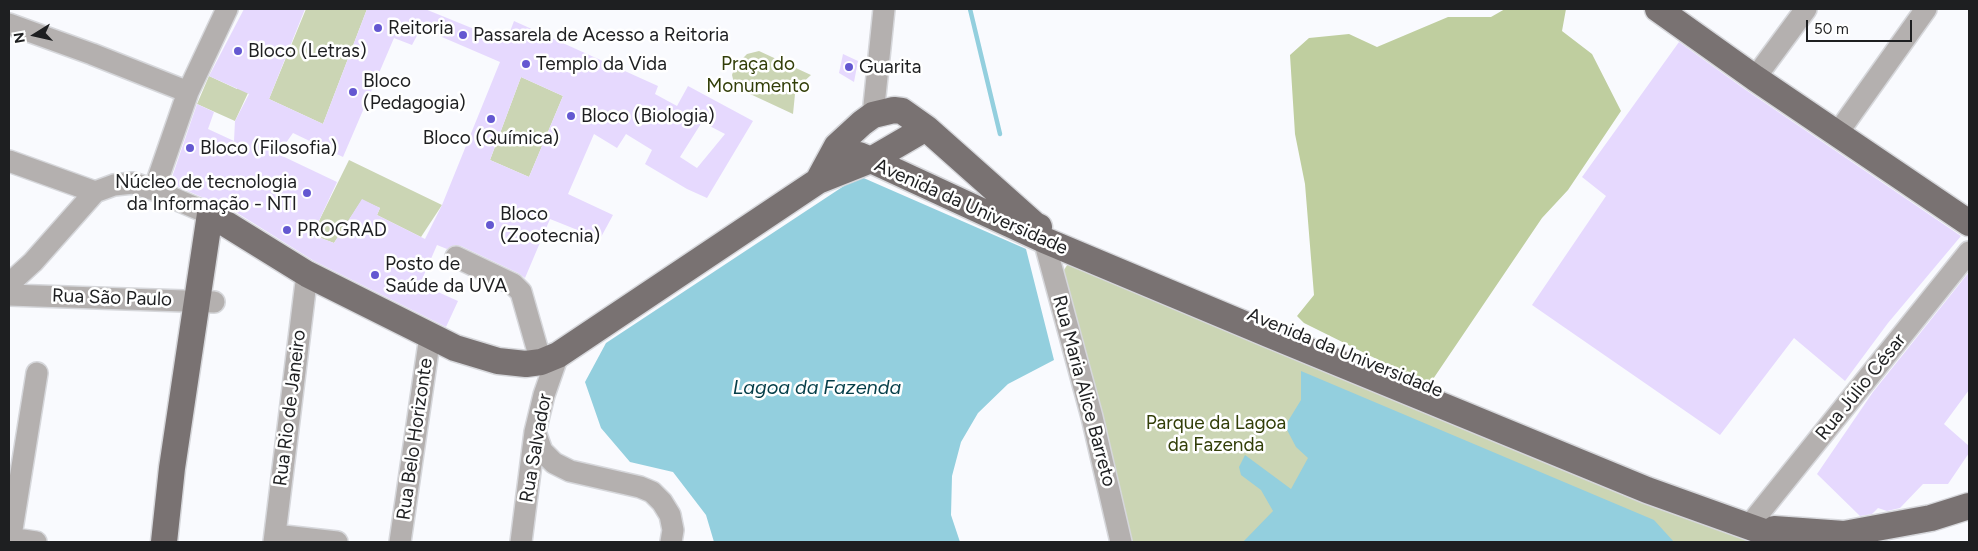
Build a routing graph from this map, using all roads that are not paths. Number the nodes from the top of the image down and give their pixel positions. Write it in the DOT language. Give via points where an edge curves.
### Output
graph roads {
  1 [pos="227,9"];
  2 [pos="884,9"];
  3 [pos="1806,9"];
  4 [pos="1926,9"];
  5 [pos="1662,10"];
  6 [pos="9,24"];
  7 [pos="1755,78"];
  8 [pos="188,92"];
  9 [pos="872,115"];
  10 [pos="926,128"];
  11 [pos="1836,134"];
  12 [pos="837,146"];
  13 [pos="871,160"];
  14 [pos="9,161"];
  15 [pos="818,181"];
  16 [pos="154,190"];
  17 [pos="95,192"];
  18 [pos="218,219"];
  19 [pos="1969,223"];
  20 [pos="1044,240"];
  21 [pos="1969,252"];
  22 [pos="456,257"];
  23 [pos="307,274"];
  24 [pos="9,284"];
  25 [pos="9,294"];
  26 [pos="206,302"];
  27 [pos="430,336"];
  28 [pos="550,358"];
  29 [pos="37,373"];
  30 [pos="535,432"];
  31 [pos="1969,506"];
  32 [pos="1752,522"];
  33 [pos="1837,538"];
  34 [pos="10,539"];
  35 [pos="275,539"];
  36 [pos="36,542"];
  37 [pos="164,542"];
  38 [pos="182,542"];
  39 [pos="337,542"];
  40 [pos="400,542"];
  41 [pos="521,542"];
  42 [pos="671,542"];
  43 [pos="1121,542"];
  44 [pos="1792,542"];
  1 -- 8 [label="street"];
  2 -- 9 [label="street"];
  3 -- 7 [label="street"];
  4 -- 11 [label="street"];
  5 -- 7 [label="main road"];
  6 -- 8 [label="street"];
  7 -- 11 [label="main road"];
  8 -- 16 [label="street"];
  9 -- 10 [label="main road, Avenida da Universidade" via="902,111"];
  9 -- 12 [label="main road"];
  10 -- 13 [label="main road"];
  10 -- 32 [label="main road, Avenida da Universidade" via="1035,226"];
  11 -- 19 [label="main road"];
  12 -- 13 [label="main road"];
  12 -- 15 [label="main road"];
  13 -- 15 [label="main road, Avenida da Universidade"];
  13 -- 20 [label="main road, Avenida da Universidade"];
  14 -- 17 [label="street"];
  15 -- 28 [label="main road, Avenida da Universidade"];
  16 -- 17 [label="street" via="122,183"];
  16 -- 18 [label="street"];
  17 -- 24 [label="street" via="33,262"];
  18 -- 23 [label="main road"];
  18 -- 26 [label="main road"];
  20 -- 43 [label="street, Rua Maria Alice Barreto" via="1087,398"];
  20 -- 44 [label="main road, Avenida da Universidade" via="1638,486"];
  21 -- 32 [label="street, Rua Júlio César"];
  22 -- 28 [label="street" via="513,284 521,292"];
  23 -- 27 [label="main road"];
  23 -- 35 [label="street, Rua Rio de Janeiro"];
  25 -- 26 [label="street, Rua São Paulo"];
  26 -- 37 [label="main road" via="172,468"];
  26 -- 38 [label="main road"];
  27 -- 28 [label="main road" via="455,348 498,361 526,364"];
  27 -- 40 [label="street, Rua Belo Horizonte"];
  28 -- 30 [label="street, Rua Salvador"];
  29 -- 34 [label="street"];
  30 -- 41 [label="street, Rua Salvador"];
  30 -- 42 [label="street" via="542,451 570,472 652,492 670,515"];
  31 -- 33 [label="main road, Avenida da Universidade" via="1931,518"];
  32 -- 33 [label="main road, Avenida da Universidade" via="1773,529"];
  34 -- 36 [label="street"];
  35 -- 39 [label="street"];
}
